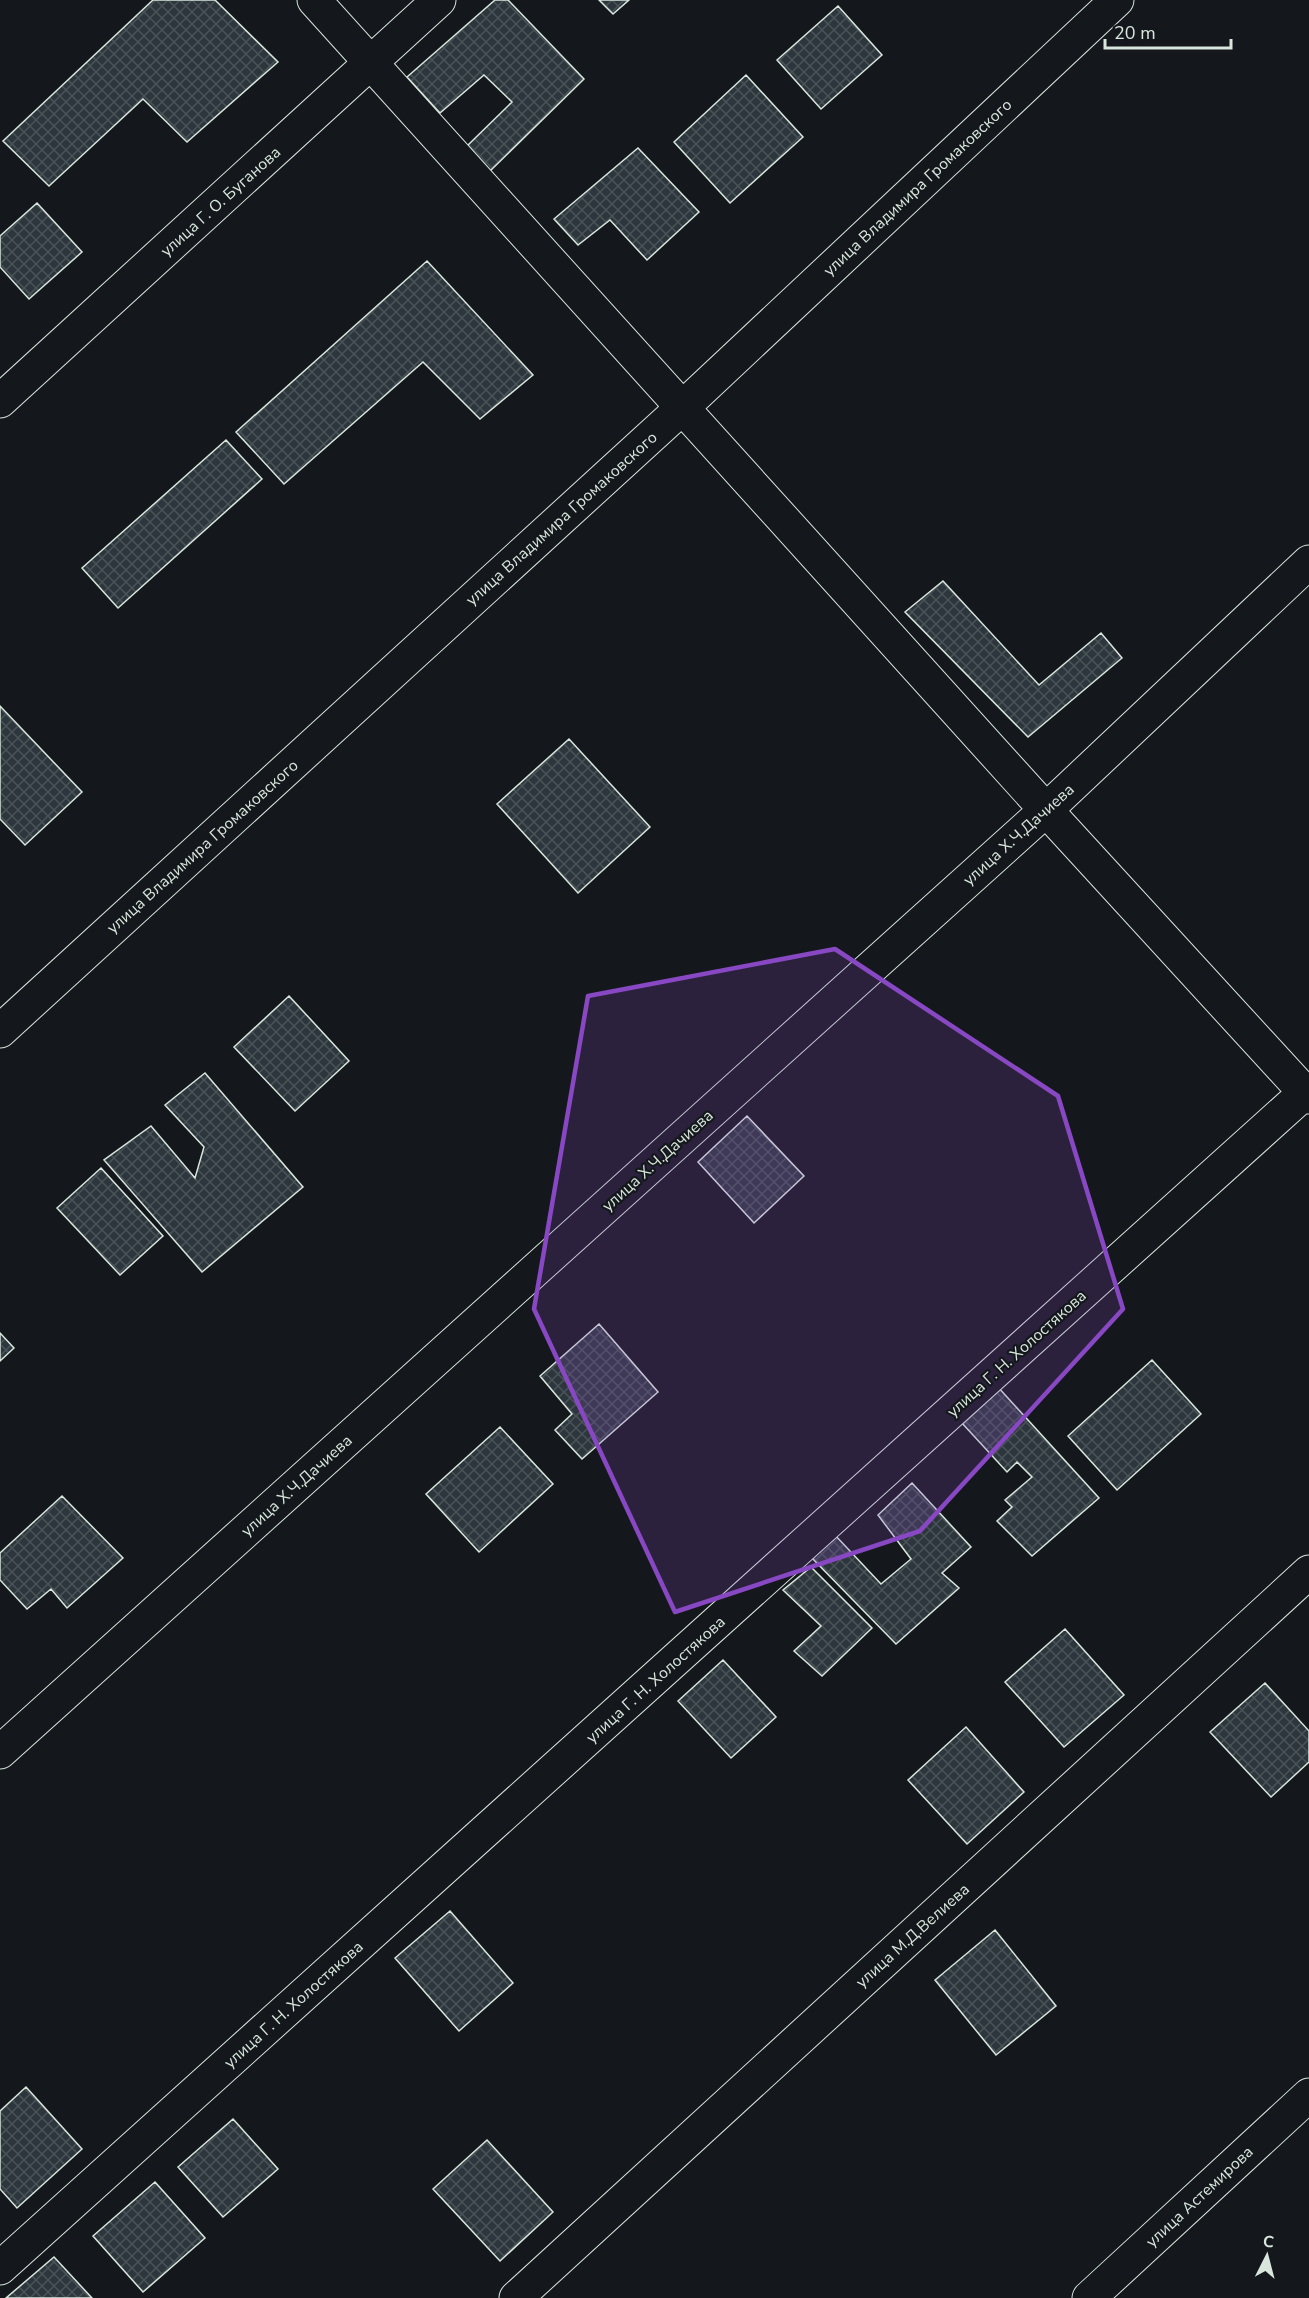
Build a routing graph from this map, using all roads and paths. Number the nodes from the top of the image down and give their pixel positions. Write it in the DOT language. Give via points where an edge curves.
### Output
graph roads {
  1 [pos="314,0"];
  2 [pos="439,0"];
  3 [pos="1117,0"];
  4 [pos="370,63"];
  5 [pos="0,401"];
  6 [pos="682,408"];
  7 [pos="1309,562"];
  8 [pos="1046,810"];
  9 [pos="0,1031"];
  10 [pos="1308,1093"];
  11 [pos="1309,1572"];
  12 [pos="0,1752"];
  13 [pos="1309,2095"];
  14 [pos="0,2268"];
  15 [pos="516,2298"];
  16 [pos="1089,2298"];
  1 -- 4 [label="street"];
  2 -- 4 [label="street, улица Г. О. Буганова"];
  3 -- 6 [label="street, улица Владимира Громаковского"];
  4 -- 5 [label="street, улица Г. О. Буганова"];
  4 -- 6 [label="street"];
  6 -- 8 [label="street"];
  6 -- 9 [label="street, улица Владимира Громаковского"];
  7 -- 8 [label="street, улица Х.Ч.Дачиева"];
  8 -- 10 [label="street"];
  8 -- 12 [label="street, улица Х.Ч.Дачиева"];
  10 -- 14 [label="street, улица Г. Н. Холостякова"];
  11 -- 15 [label="street, улица М.Д.Велиева"];
  13 -- 16 [label="street, улица Астемирова"];
}
